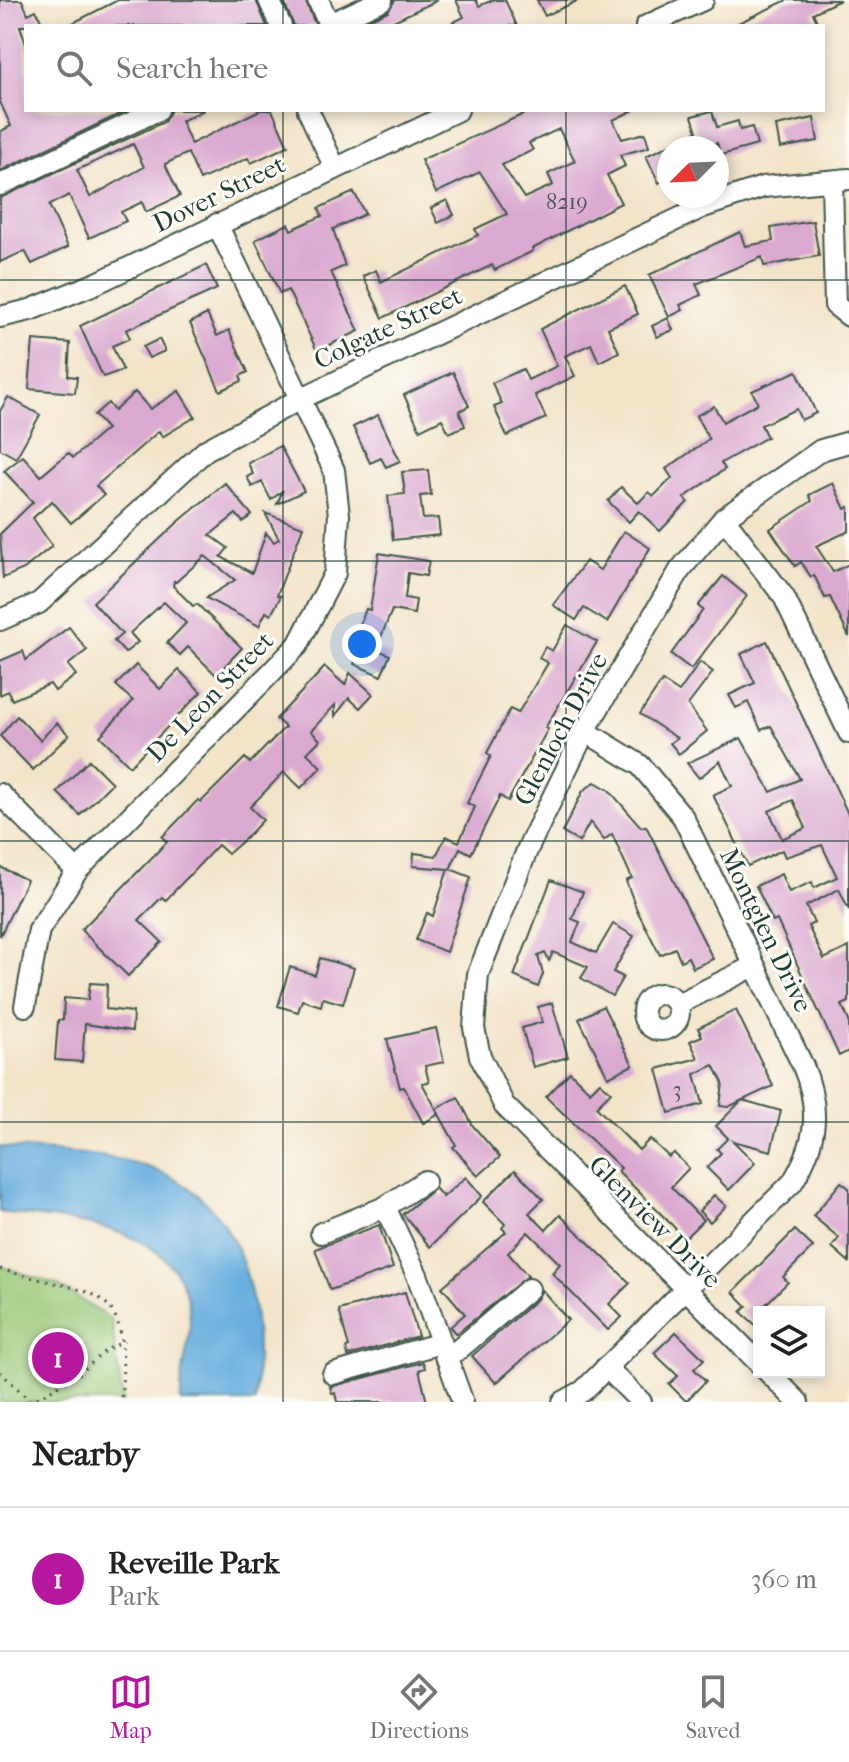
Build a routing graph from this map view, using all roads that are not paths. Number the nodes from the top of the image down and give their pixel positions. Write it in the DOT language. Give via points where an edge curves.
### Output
graph roads {
  1 [pos="269,0"];
  2 [pos="318,0"];
  3 [pos="382,0"];
  4 [pos="703,0"];
  5 [pos="280,24"];
  6 [pos="650,24"];
  7 [pos="154,112"];
  8 [pos="309,112"];
  9 [pos="454,112"];
  10 [pos="335,168"];
  11 [pos="840,180"];
  12 [pos="0,185"];
  13 [pos="217,224"];
  14 [pos="849,316"];
  15 [pos="0,317"];
  16 [pos="302,398"];
  17 [pos="849,442"];
  18 [pos="724,518"];
  19 [pos="0,620"];
  20 [pos="585,731"];
  21 [pos="849,733"];
  22 [pos="0,794"];
  23 [pos="77,871"];
  24 [pos="754,966"];
  25 [pos="678,1004"];
  26 [pos="25,1006"];
  27 [pos="515,1119"];
  28 [pos="425,1181"];
  29 [pos="385,1207"];
  30 [pos="321,1233"];
  31 [pos="529,1289"];
  32 [pos="685,1289"];
  33 [pos="443,1350"];
  34 [pos="753,1357"];
  35 [pos="606,1367"];
  36 [pos="333,1374"];
  37 [pos="774,1378"];
  38 [pos="465,1401"];
  39 [pos="563,1402"];
  40 [pos="641,1402"];
  41 [pos="798,1402"];
  1 -- 5 [label="street"];
  2 -- 3 [label="street" via="329,24"];
  4 -- 6 [label="street"];
  7 -- 12 [label="street"];
  8 -- 10 [label="street"];
  9 -- 10 [label="street, Dover Street"];
  10 -- 13 [label="street, Dover Street"];
  11 -- 14 [label="street" via="835,305"];
  11 -- 16 [label="street, Colgate Street" via="763,187 703,207"];
  13 -- 15 [label="street, Dover Street" via="97,283"];
  13 -- 16 [label="street, De Leon Street"];
  16 -- 19 [label="street, Colgate Street" via="206,450 39,603"];
  16 -- 23 [label="street, De Leon Street" via="334,470 339,515 335,573 298,645"];
  17 -- 18 [label="street, Glenloch Drive" via="821,450"];
  18 -- 20 [label="street, Glenloch Drive" via="680,570"];
  18 -- 21 [label="street" via="784,597"];
  20 -- 24 [label="street, Montglen Drive" via="640,765 683,817"];
  20 -- 27 [label="street, Glenloch Drive" via="528,848 478,974 474,1028 480,1056"];
  22 -- 23 [label="street"];
  23 -- 26 [label="street, De Leon Street" via="39,930"];
  24 -- 25 [label="street"];
  24 -- 32 [label="street, Montglen Drive" via="813,1090 813,1141 792,1183"];
  27 -- 32 [label="street, Glenview Drive"];
  28 -- 29 [label="street"];
  29 -- 30 [label="street"];
  29 -- 33 [label="street" via="417,1275"];
  31 -- 33 [label="street" via="468,1343"];
  32 -- 34 [label="street, Glenview Drive"];
  32 -- 35 [label="street, Montglen Drive"];
  33 -- 36 [label="street"];
  33 -- 38 [label="street"];
  35 -- 39 [label="street, Montglen Drive" via="583,1391"];
  35 -- 40 [label="street"];
  37 -- 41 [label="street"];
}
